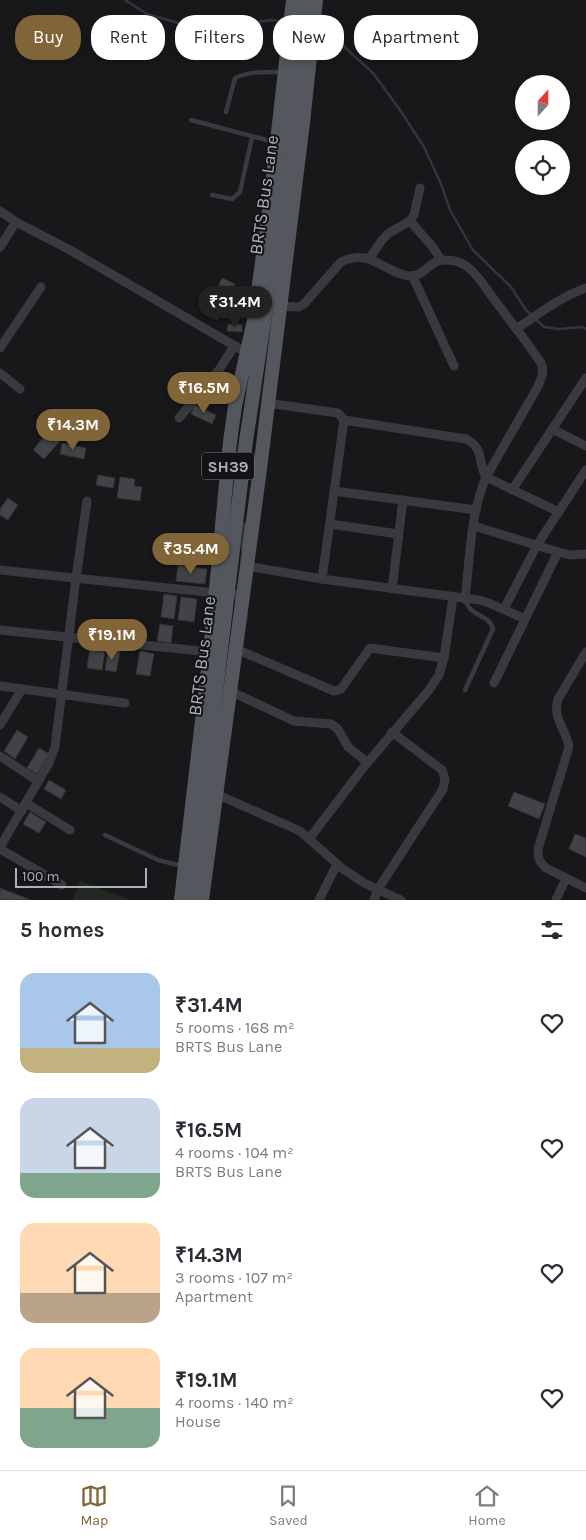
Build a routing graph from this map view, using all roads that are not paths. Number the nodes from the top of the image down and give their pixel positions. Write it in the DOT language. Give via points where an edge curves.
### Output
graph roads {
  1 [pos="293,0"];
  2 [pos="304,0"];
  3 [pos="316,0"];
  4 [pos="285,72"];
  5 [pos="226,112"];
  6 [pos="191,120"];
  7 [pos="252,137"];
  8 [pos="277,143"];
  9 [pos="420,188"];
  10 [pos="212,195"];
  11 [pos="0,211"];
  12 [pos="410,221"];
  13 [pos="16,222"];
  14 [pos="0,247"];
  15 [pos="370,259"];
  16 [pos="441,260"];
  17 [pos="413,276"];
  18 [pos="41,287"];
  19 [pos="586,288"];
  20 [pos="280,306"];
  21 [pos="516,329"];
  22 [pos="234,346"];
  23 [pos="0,348"];
  24 [pos="247,353"];
  25 [pos="454,366"];
  26 [pos="0,373"];
  27 [pos="586,378"];
  28 [pos="20,389"];
  29 [pos="267,403"];
  30 [pos="179,418"];
  31 [pos="344,420"];
  32 [pos="552,429"];
  33 [pos="586,446"];
  34 [pos="586,470"];
  35 [pos="486,477"];
  36 [pos="512,490"];
  37 [pos="334,491"];
  38 [pos="403,500"];
  39 [pos="87,501"];
  40 [pos="476,510"];
  41 [pos="559,512"];
  42 [pos="330,524"];
  43 [pos="474,526"];
  44 [pos="398,534"];
  45 [pos="537,545"];
  46 [pos="558,552"];
  47 [pos="586,554"];
  48 [pos="247,566"];
  49 [pos="0,570"];
  50 [pos="76,578"];
  51 [pos="322,579"];
  52 [pos="392,589"];
  53 [pos="222,594"];
  54 [pos="243,596"];
  55 [pos="453,597"];
  56 [pos="465,598"];
  57 [pos="504,609"];
  58 [pos="525,619"];
  59 [pos="0,630"];
  60 [pos="70,636"];
  61 [pos="236,649"];
  62 [pos="210,652"];
  63 [pos="586,652"];
  64 [pos="444,658"];
  65 [pos="494,683"];
  66 [pos="0,686"];
  67 [pos="22,689"];
  68 [pos="465,690"];
  69 [pos="230,692"];
  70 [pos="62,695"];
  71 [pos="125,703"];
  72 [pos="0,725"];
  73 [pos="392,732"];
  74 [pos="0,756"];
  75 [pos="367,762"];
  76 [pos="38,781"];
  77 [pos="216,794"];
  78 [pos="0,797"];
  79 [pos="24,807"];
  80 [pos="70,830"];
  81 [pos="105,835"];
  82 [pos="309,839"];
  83 [pos="0,848"];
  84 [pos="337,864"];
  85 [pos="185,867"];
  86 [pos="566,878"];
  87 [pos="62,885"];
  88 [pos="585,885"];
  89 [pos="378,889"];
  90 [pos="181,900"];
  91 [pos="192,900"];
  92 [pos="202,900"];
  93 [pos="319,900"];
  94 [pos="374,900"];
  95 [pos="401,900"];
  96 [pos="556,900"];
  1 -- 4 [label="main road, SH39"];
  2 -- 53 [label="main road, BRTS Bus Lane" via="288,156"];
  3 -- 20 [label="main road, SH39"];
  4 -- 5 [label="lane" via="260,72 235,78"];
  4 -- 8 [label="main road, SH39"];
  6 -- 7 [label="lane"];
  7 -- 8 [label="lane"];
  7 -- 10 [label="lane" via="240,192 232,200"];
  8 -- 24 [label="main road, SH39"];
  9 -- 12 [label="street"];
  11 -- 13 [label="street"];
  12 -- 15 [label="street" via="389,233"];
  12 -- 16 [label="street"];
  13 -- 14 [label="street"];
  13 -- 22 [label="street"];
  15 -- 17 [label="street"];
  15 -- 20 [label="street" via="358,256 340,262 304,304 299,307"];
  16 -- 17 [label="street"];
  16 -- 21 [label="street" via="452,260 468,268"];
  17 -- 25 [label="street"];
  18 -- 23 [label="street"];
  19 -- 21 [label="street" via="569,294"];
  20 -- 29 [label="main road, SH39"];
  21 -- 35 [label="street" via="541,363 543,375"];
  22 -- 24 [label="street"];
  22 -- 30 [label="street" via="220,370"];
  24 -- 53 [label="main road, SH39" via="230,442"];
  26 -- 28 [label="street"];
  27 -- 32 [label="street"];
  29 -- 31 [label="street" via="338,413"];
  29 -- 48 [label="main road, SH39"];
  31 -- 35 [label="street" via="466,439 480,451"];
  31 -- 37 [label="street"];
  32 -- 33 [label="street"];
  32 -- 36 [label="street"];
  34 -- 41 [label="street"];
  35 -- 36 [label="street"];
  35 -- 40 [label="street"];
  36 -- 41 [label="street"];
  37 -- 38 [label="street"];
  37 -- 42 [label="street"];
  38 -- 40 [label="street"];
  38 -- 44 [label="street"];
  39 -- 50 [label="street"];
  40 -- 43 [label="street"];
  41 -- 45 [label="street"];
  42 -- 44 [label="street"];
  42 -- 51 [label="street"];
  43 -- 45 [label="street"];
  43 -- 56 [label="street"];
  44 -- 52 [label="street"];
  45 -- 46 [label="street"];
  45 -- 57 [label="street"];
  46 -- 47 [label="street"];
  46 -- 58 [label="street"];
  48 -- 51 [label="street"];
  48 -- 54 [label="main road, SH39"];
  49 -- 50 [label="street"];
  50 -- 53 [label="street"];
  50 -- 60 [label="street"];
  51 -- 52 [label="street"];
  52 -- 55 [label="street"];
  53 -- 54 [label="street"];
  53 -- 62 [label="main road, SH39"];
  53 -- 91 [label="main road, BRTS Bus Lane"];
  54 -- 61 [label="main road, SH39"];
  55 -- 56 [label="street"];
  55 -- 64 [label="street"];
  56 -- 57 [label="street"];
  56 -- 68 [label="lane" via="467,606 491,622 493,628"];
  57 -- 58 [label="street"];
  58 -- 65 [label="street"];
  59 -- 60 [label="street"];
  60 -- 62 [label="street"];
  60 -- 70 [label="street"];
  61 -- 64 [label="street" via="334,691 341,689 370,648"];
  61 -- 69 [label="main road, SH39"];
  62 -- 85 [label="main road, SH39"];
  63 -- 86 [label="street" via="555,708 569,747 538,849 540,863"];
  64 -- 73 [label="street" via="439,675 429,690"];
  66 -- 67 [label="street"];
  67 -- 70 [label="street"];
  67 -- 72 [label="street"];
  69 -- 75 [label="street" via="294,721 330,724 338,729 348,747"];
  69 -- 77 [label="main road, SH39"];
  70 -- 71 [label="street"];
  70 -- 76 [label="street" via="55,747"];
  73 -- 75 [label="street"];
  73 -- 89 [label="street" via="442,770 446,779 443,789"];
  74 -- 76 [label="street"];
  75 -- 82 [label="street"];
  76 -- 79 [label="street"];
  77 -- 82 [label="street" via="292,827"];
  77 -- 92 [label="main road, SH39"];
  78 -- 79 [label="street"];
  79 -- 80 [label="street"];
  79 -- 83 [label="street"];
  81 -- 85 [label="lane" via="158,860"];
  82 -- 84 [label="street"];
  83 -- 87 [label="street"];
  84 -- 89 [label="street"];
  84 -- 93 [label="street"];
  85 -- 90 [label="main road, SH39"];
  86 -- 88 [label="street"];
  86 -- 96 [label="street"];
  89 -- 94 [label="street"];
  89 -- 95 [label="street"];
}
